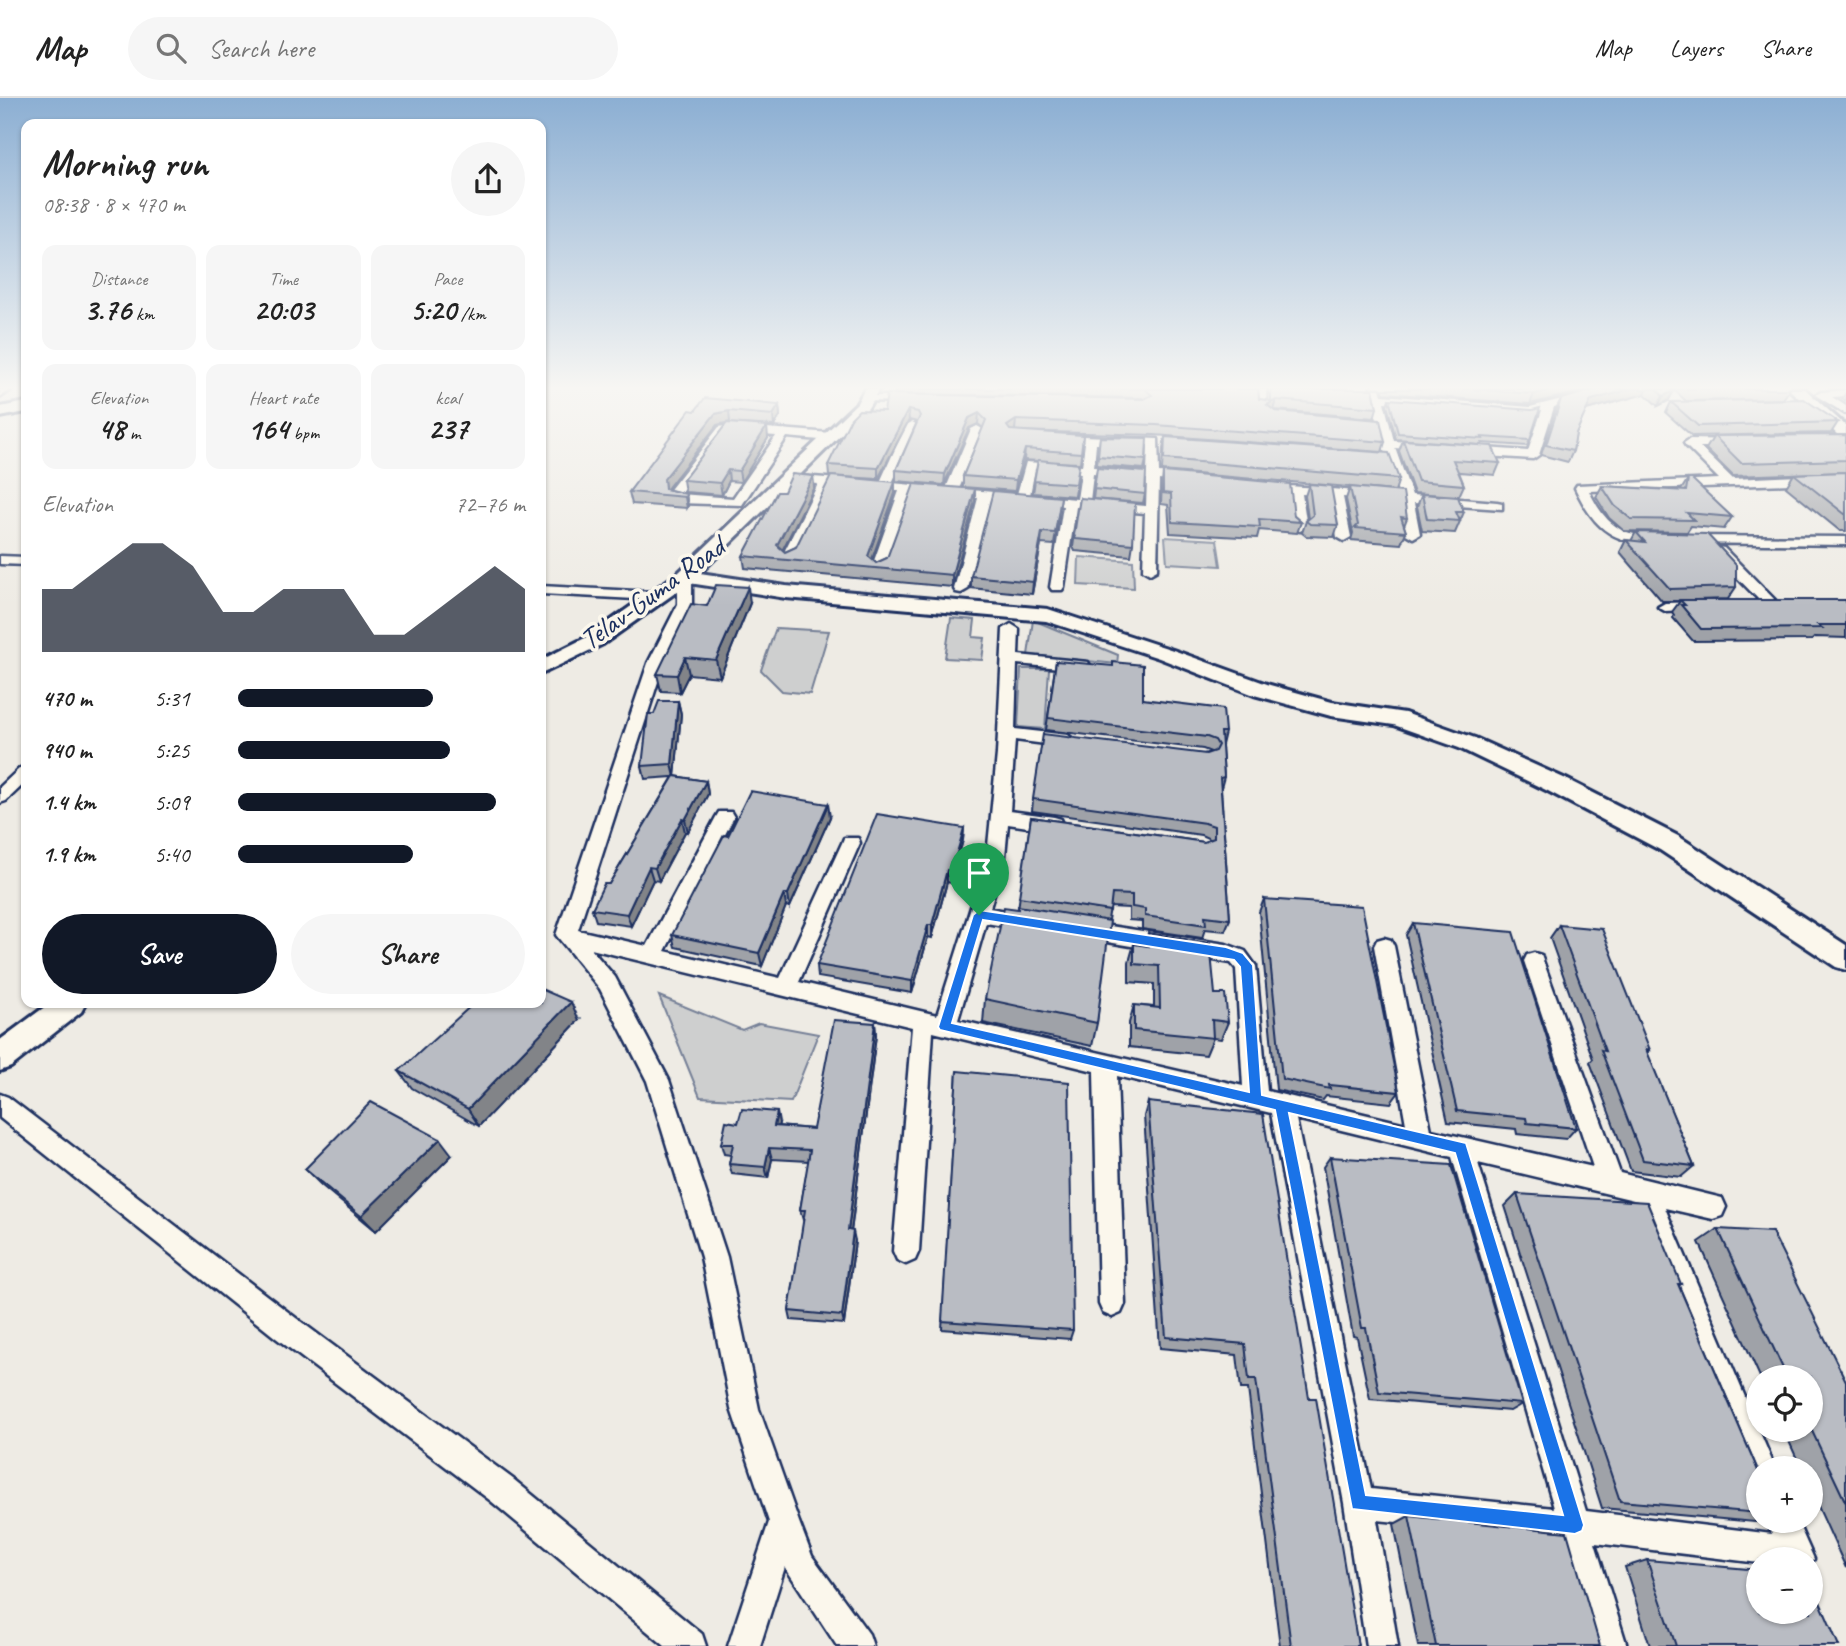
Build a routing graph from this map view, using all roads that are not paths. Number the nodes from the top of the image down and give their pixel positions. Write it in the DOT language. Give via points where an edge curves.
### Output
graph roads {
  1 [pos="699,461"];
  2 [pos="765,461"];
  3 [pos="807,461"];
  4 [pos="895,461"];
  5 [pos="964,461"];
  6 [pos="1088,461"];
  7 [pos="1156,461"];
  8 [pos="1387,461"];
  9 [pos="1708,461"];
  10 [pos="1087,469"];
  11 [pos="1153,476"];
  12 [pos="790,478"];
  13 [pos="825,481"];
  14 [pos="1204,481"];
  15 [pos="1842,481"];
  16 [pos="1730,483"];
  17 [pos="884,486"];
  18 [pos="1256,486"];
  19 [pos="907,488"];
  20 [pos="1295,490"];
  21 [pos="951,492"];
  22 [pos="1336,493"];
  23 [pos="985,495"];
  24 [pos="1023,498"];
  25 [pos="1407,499"];
  26 [pos="1077,503"];
  27 [pos="1497,506"];
  28 [pos="1152,510"];
  29 [pos="1300,527"];
  30 [pos="1413,534"];
  31 [pos="1344,537"];
  32 [pos="1708,540"];
  33 [pos="1846,541"];
  34 [pos="788,558"];
  35 [pos="0,560"];
  36 [pos="21,561"];
  37 [pos="878,569"];
  38 [pos="1150,570"];
  39 [pos="685,577"];
  40 [pos="1057,587"];
  41 [pos="961,589"];
  42 [pos="546,590"];
  43 [pos="654,596"];
  44 [pos="1745,605"];
  45 [pos="1719,606"];
  46 [pos="1665,607"];
  47 [pos="1011,629"];
  48 [pos="1010,659"];
  49 [pos="546,665"];
  50 [pos="1096,666"];
  51 [pos="1006,733"];
  52 [pos="1085,743"];
  53 [pos="21,777"];
  54 [pos="0,797"];
  55 [pos="1000,816"];
  56 [pos="725,817"];
  57 [pos="1067,826"];
  58 [pos="851,843"];
  59 [pos="979,915"];
  60 [pos="566,935"];
  61 [pos="1384,946"];
  62 [pos="652,956"];
  63 [pos="1846,959"];
  64 [pos="1534,961"];
  65 [pos="786,988"];
  66 [pos="65,1008"];
  67 [pos="934,1024"];
  68 [pos="0,1058"];
  69 [pos="1105,1064"];
  70 [pos="1268,1102"];
  71 [pos="0,1104"];
  72 [pos="1421,1138"];
  73 [pos="1461,1147"];
  74 [pos="1611,1183"];
  75 [pos="1646,1191"];
  76 [pos="1713,1207"];
  77 [pos="906,1251"];
  78 [pos="1112,1304"];
  79 [pos="1755,1456"];
  80 [pos="1359,1503"];
  81 [pos="784,1522"];
  82 [pos="1575,1525"];
  83 [pos="1746,1549"];
  84 [pos="690,1646"];
  85 [pos="744,1646"];
  86 [pos="857,1646"];
  87 [pos="1382,1646"];
  88 [pos="1611,1646"];
  1 -- 2 [label="street" via="673,495 679,499 737,502"];
  3 -- 12 [label="street, Telav-Guma Road"];
  4 -- 17 [label="street"];
  5 -- 21 [label="street"];
  6 -- 10 [label="street"];
  7 -- 11 [label="street"];
  8 -- 25 [label="street"];
  9 -- 16 [label="street"];
  10 -- 11 [label="street"];
  10 -- 24 [label="street" via="1030,465"];
  10 -- 26 [label="street"];
  11 -- 14 [label="street"];
  11 -- 28 [label="street"];
  12 -- 13 [label="street"];
  12 -- 39 [label="street, Telav-Guma Road"];
  13 -- 17 [label="street"];
  13 -- 34 [label="street"];
  15 -- 16 [label="street"];
  16 -- 32 [label="street" via="1581,488 1590,507 1620,538"];
  17 -- 19 [label="street"];
  18 -- 20 [label="street"];
  19 -- 21 [label="street"];
  19 -- 37 [label="street"];
  20 -- 22 [label="street"];
  20 -- 29 [label="street"];
  21 -- 23 [label="street"];
  22 -- 25 [label="street"];
  22 -- 31 [label="street"];
  23 -- 24 [label="street"];
  23 -- 41 [label="street"];
  24 -- 26 [label="street"];
  25 -- 27 [label="street"];
  25 -- 30 [label="street"];
  26 -- 28 [label="street"];
  26 -- 40 [label="street"];
  28 -- 38 [label="street"];
  32 -- 33 [label="street"];
  32 -- 44 [label="street" via="1778,605"];
  35 -- 36 [label="street"];
  39 -- 43 [label="street, Telav-Guma Road"];
  39 -- 60 [label="street" via="685,604 656,663"];
  39 -- 63 [label="street" via="786,592 1048,615 1262,690 1331,709 1397,718 1467,743 1668,843"];
  42 -- 43 [label="street"];
  43 -- 49 [label="street, Telav-Guma Road" via="596,640"];
  45 -- 46 [label="street"];
  47 -- 48 [label="street"];
  48 -- 50 [label="street"];
  48 -- 51 [label="street"];
  51 -- 52 [label="street"];
  51 -- 55 [label="street"];
  53 -- 54 [label="street"];
  55 -- 57 [label="street"];
  55 -- 59 [label="street" via="996,856"];
  56 -- 62 [label="street"];
  58 -- 65 [label="street"];
  59 -- 67 [label="street"];
  59 -- 70 [label="street" via="1238,957 1247,965"];
  60 -- 62 [label="street"];
  60 -- 81 [label="street" via="608,983 658,1080 714,1258 745,1409"];
  61 -- 72 [label="street"];
  62 -- 65 [label="street"];
  64 -- 74 [label="street"];
  65 -- 67 [label="street"];
  66 -- 68 [label="street"];
  67 -- 69 [label="street"];
  67 -- 77 [label="street"];
  69 -- 70 [label="street"];
  69 -- 78 [label="street"];
  70 -- 72 [label="street"];
  70 -- 80 [label="street"];
  71 -- 84 [label="street" via="502,1490"];
  72 -- 73 [label="street"];
  73 -- 74 [label="street"];
  73 -- 82 [label="street"];
  74 -- 75 [label="street"];
  75 -- 76 [label="street"];
  75 -- 79 [label="street"];
  80 -- 82 [label="street"];
  80 -- 87 [label="street"];
  81 -- 85 [label="street"];
  81 -- 86 [label="street" via="800,1566"];
  82 -- 83 [label="street"];
  82 -- 88 [label="street"];
}
